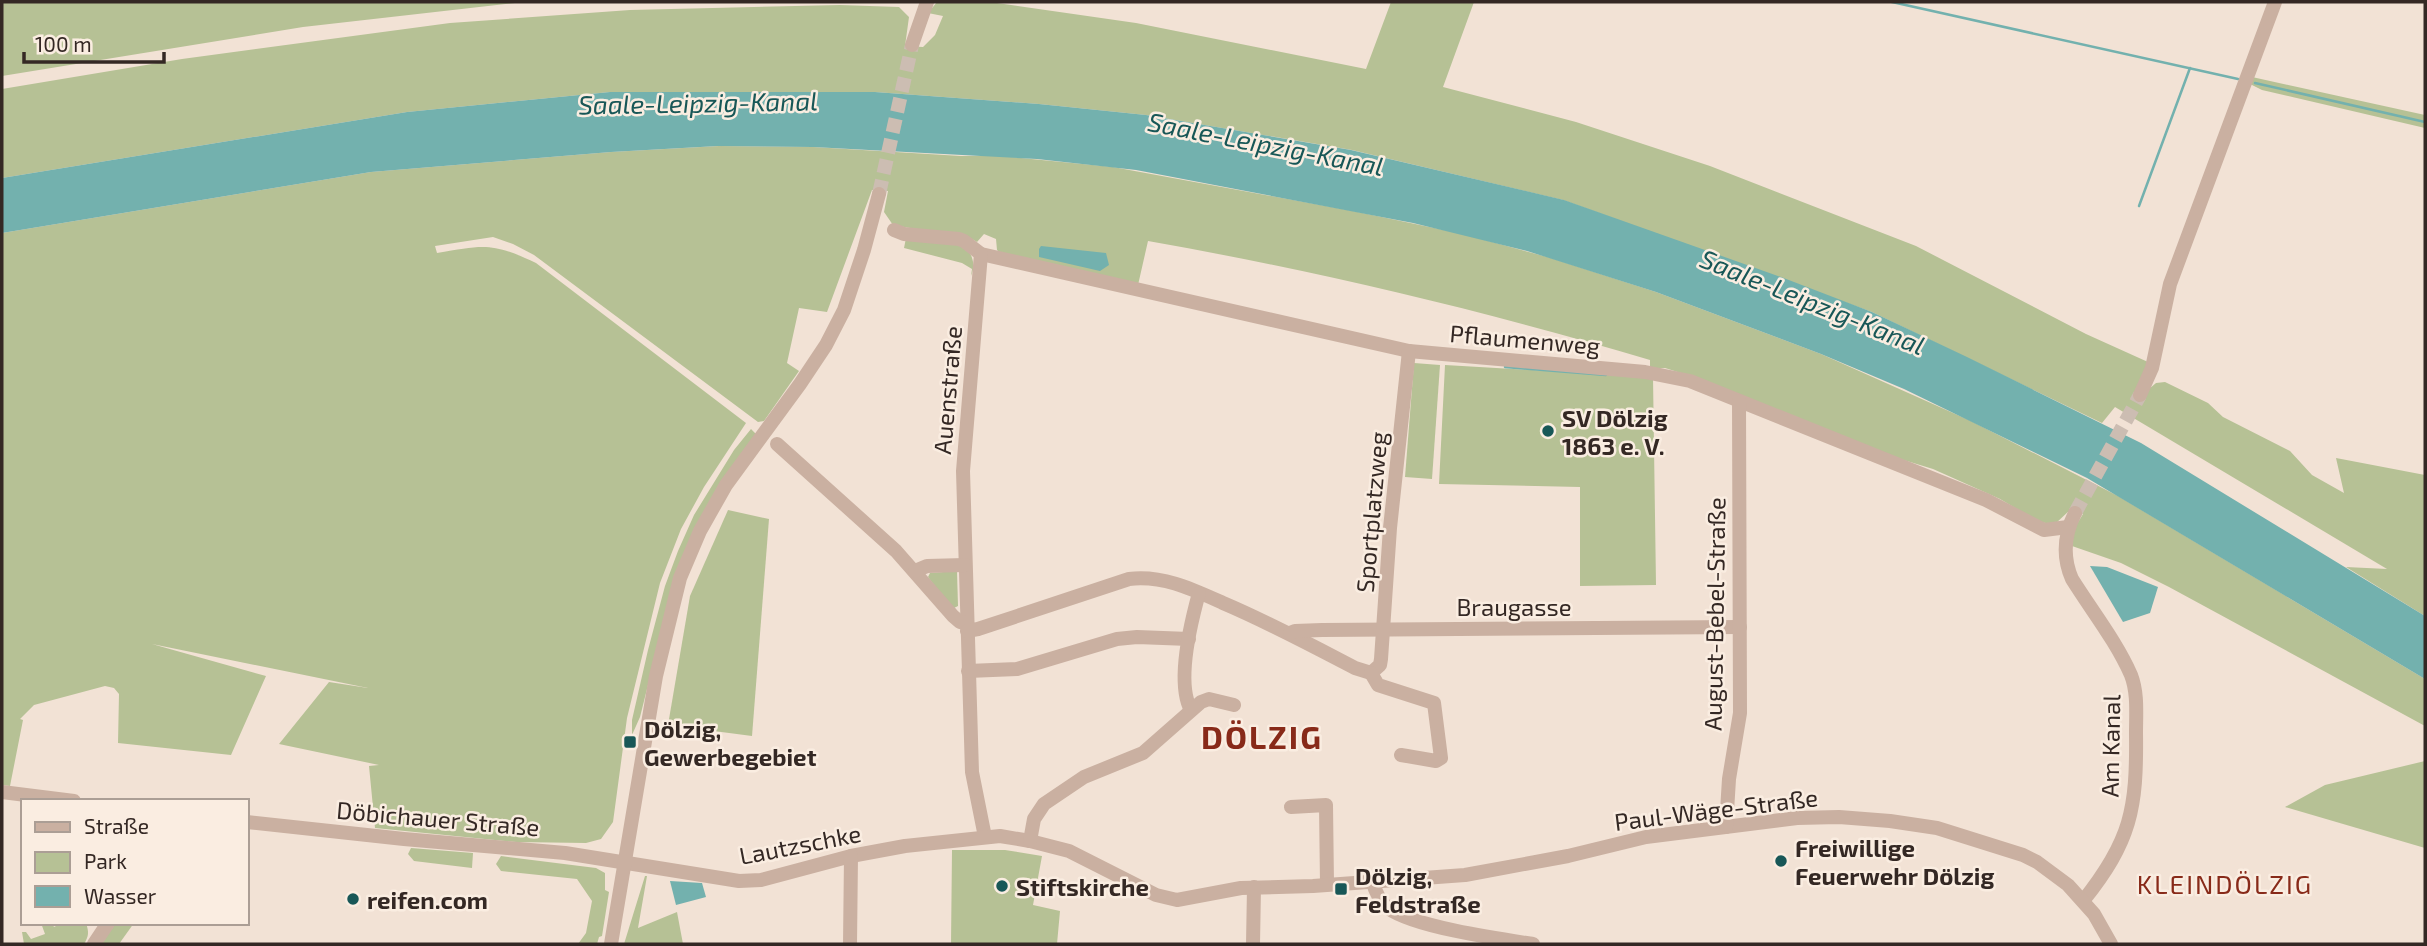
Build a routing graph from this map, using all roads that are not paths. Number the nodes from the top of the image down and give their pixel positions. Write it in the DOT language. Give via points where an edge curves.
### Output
graph roads {
  1 [pos="928,2"];
  2 [pos="2275,2"];
  3 [pos="912,45"];
  4 [pos="879,194"];
  5 [pos="894,230"];
  6 [pos="981,254"];
  7 [pos="1409,351"];
  8 [pos="2140,395"];
  9 [pos="1739,401"];
  10 [pos="777,444"];
  11 [pos="2076,513"];
  12 [pos="2068,527"];
  13 [pos="2044,530"];
  14 [pos="2065,552"];
  15 [pos="965,565"];
  16 [pos="915,571"];
  17 [pos="1199,593"];
  18 [pos="967,627"];
  19 [pos="1740,627"];
  20 [pos="1383,630"];
  21 [pos="1290,633"];
  22 [pos="1189,639"];
  23 [pos="968,671"];
  24 [pos="1374,679"];
  25 [pos="1234,705"];
  26 [pos="1191,710"];
  27 [pos="1401,755"];
  28 [pos="2,792"];
  29 [pos="58,799"];
  30 [pos="1291,807"];
  31 [pos="248,822"];
  32 [pos="1726,827"];
  33 [pos="985,837"];
  34 [pos="1030,841"];
  35 [pos="851,856"];
  36 [pos="625,862"];
  37 [pos="1372,880"];
  38 [pos="1327,884"];
  39 [pos="1254,887"];
  40 [pos="2083,901"];
  41 [pos="107,925"];
  42 [pos="94,944"];
  43 [pos="611,944"];
  44 [pos="850,944"];
  45 [pos="1253,944"];
  46 [pos="1532,944"];
  47 [pos="2111,944"];
  1 -- 3 [label="street"];
  2 -- 8 [label="street" via="2170,284 2152,368"];
  4 -- 36 [label="street" via="838,322 800,384 726,485 680,578 656,676"];
  5 -- 6 [label="street" via="964,241"];
  6 -- 7 [label="street, Pflaumenweg"];
  6 -- 15 [label="street, Auenstraße" via="963,471"];
  7 -- 9 [label="street, Pflaumenweg" via="1665,375"];
  7 -- 20 [label="street, Sportplatzweg"];
  9 -- 13 [label="street, Pflaumenweg" via="1986,500"];
  9 -- 19 [label="street, August-Bebel-Straße"];
  10 -- 16 [label="street"];
  11 -- 12 [label="street, Am Kanal"];
  12 -- 13 [label="street"];
  12 -- 14 [label="street, Am Kanal"];
  13 -- 14 [label="street, Pflaumenweg"];
  14 -- 40 [label="street, Am Kanal" via="2072,579 2131,675 2136,701 2131,817 2116,853"];
  15 -- 16 [label="street" via="927,566"];
  15 -- 18 [label="street, Auenstraße"];
  16 -- 18 [label="street"];
  17 -- 18 [label="street, Braugasse" via="1160,579 1129,579 978,629"];
  17 -- 21 [label="street, Braugasse"];
  17 -- 22 [label="street"];
  18 -- 23 [label="street, Auenstraße"];
  19 -- 20 [label="street, Braugasse"];
  19 -- 32 [label="street, August-Bebel-Straße" via="1740,713"];
  20 -- 21 [label="street, Braugasse"];
  20 -- 24 [label="street, Sportplatzweg"];
  21 -- 24 [label="street, Braugasse"];
  22 -- 23 [label="street" via="1117,639 1017,668"];
  22 -- 26 [label="street" via="1184,684"];
  23 -- 33 [label="street, Auenstraße" via="972,772"];
  24 -- 27 [label="street, Braugasse" via="1434,703 1441,758"];
  25 -- 26 [label="street" via="1209,699"];
  26 -- 34 [label="street" via="1143,753 1084,777 1044,804 1034,819"];
  28 -- 29 [label="street"];
  30 -- 38 [label="street" via="1326,805"];
  31 -- 36 [label="street, Döbichauer Straße"];
  32 -- 37 [label="street, Paul-Wäge-Straße" via="1646,836 1465,875"];
  32 -- 40 [label="street, Paul-Wäge-Straße" via="1839,817 1937,828 2030,858"];
  33 -- 34 [label="street, Paul-Wäge-Straße"];
  33 -- 35 [label="street, Lautzschke"];
  34 -- 39 [label="street, Paul-Wäge-Straße" via="1069,851 1171,900"];
  35 -- 36 [label="street, Lautzschke" via="748,881"];
  35 -- 44 [label="street"];
  36 -- 43 [label="street"];
  37 -- 38 [label="street, Paul-Wäge-Straße"];
  37 -- 46 [label="street" via="1386,906 1409,918"];
  38 -- 39 [label="street, Paul-Wäge-Straße"];
  39 -- 45 [label="street"];
  40 -- 47 [label="street, Paul-Wäge-Straße"];
  41 -- 42 [label="street"];
}
